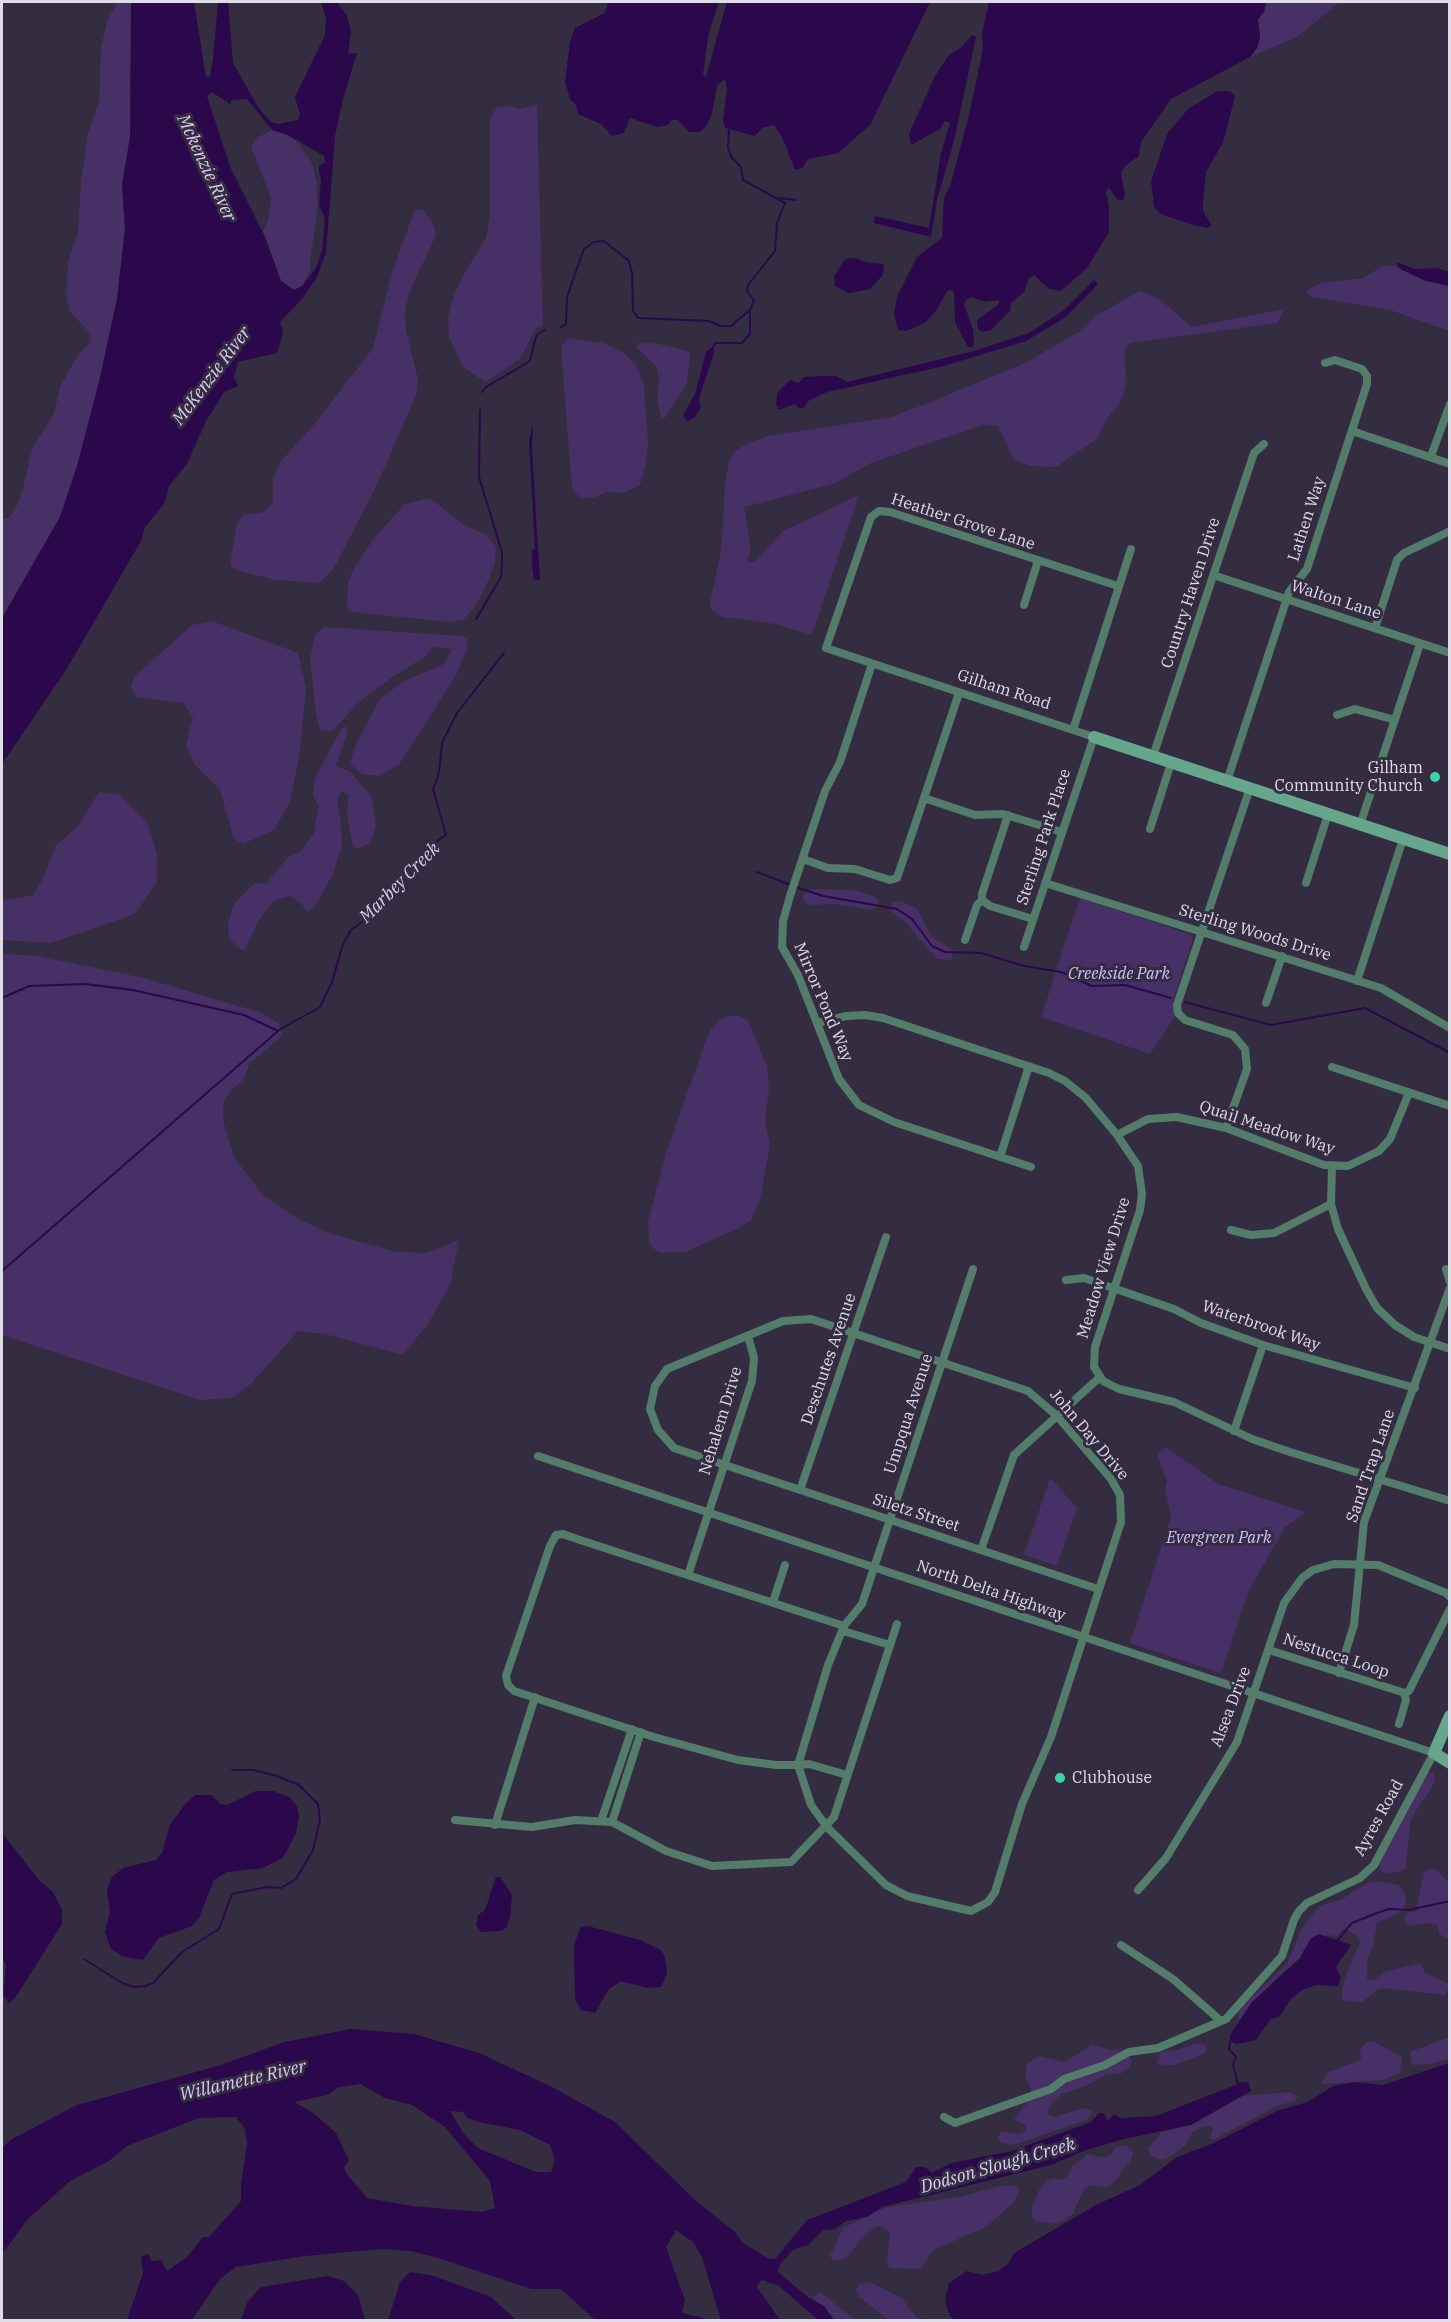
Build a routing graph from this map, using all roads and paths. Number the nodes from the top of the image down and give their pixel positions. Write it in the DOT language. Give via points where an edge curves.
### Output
graph roads {
  1 [pos="1325,363"];
  2 [pos="1449,404"];
  3 [pos="1352,431"];
  4 [pos="1264,444"];
  5 [pos="1431,456"];
  6 [pos="1449,464"];
  7 [pos="1449,531"];
  8 [pos="1131,549"];
  9 [pos="1038,561"];
  10 [pos="1213,575"];
  11 [pos="1118,586"];
  12 [pos="1286,600"];
  13 [pos="1024,605"];
  14 [pos="1375,628"];
  15 [pos="1420,644"];
  16 [pos="826,648"];
  17 [pos="1449,653"];
  18 [pos="872,664"];
  19 [pos="960,693"];
  20 [pos="1337,715"];
  21 [pos="1395,720"];
  22 [pos="1073,730"];
  23 [pos="1094,737"];
  24 [pos="1153,756"];
  25 [pos="1171,762"];
  26 [pos="1227,781"];
  27 [pos="1250,788"];
  28 [pos="924,798"];
  29 [pos="1328,814"];
  30 [pos="1008,815"];
  31 [pos="1360,825"];
  32 [pos="1150,829"];
  33 [pos="1062,832"];
  34 [pos="1403,839"];
  35 [pos="1449,854"];
  36 [pos="803,860"];
  37 [pos="1045,883"];
  38 [pos="1306,883"];
  39 [pos="982,900"];
  40 [pos="1033,919"];
  41 [pos="1200,933"];
  42 [pos="965,940"];
  43 [pos="1024,947"];
  44 [pos="1282,956"];
  45 [pos="1357,981"];
  46 [pos="1266,1003"];
  47 [pos="818,1023"];
  48 [pos="1449,1028"];
  49 [pos="1029,1066"];
  50 [pos="1332,1067"];
  51 [pos="1409,1093"];
  52 [pos="1449,1106"];
  53 [pos="1226,1128"];
  54 [pos="1117,1135"];
  55 [pos="1000,1157"];
  56 [pos="1332,1166"];
  57 [pos="1031,1167"];
  58 [pos="1331,1204"];
  59 [pos="1231,1230"];
  60 [pos="886,1237"];
  61 [pos="973,1269"];
  62 [pos="1446,1269"];
  63 [pos="1066,1280"];
  64 [pos="1449,1282"];
  65 [pos="1114,1288"];
  66 [pos="1449,1288"];
  67 [pos="854,1333"];
  68 [pos="748,1336"];
  69 [pos="1432,1343"];
  70 [pos="1263,1345"];
  71 [pos="1449,1349"];
  72 [pos="942,1362"];
  73 [pos="1100,1377"];
  74 [pos="1414,1388"];
  75 [pos="1057,1416"];
  76 [pos="1234,1431"];
  77 [pos="538,1456"];
  78 [pos="724,1466"];
  79 [pos="1381,1479"];
  80 [pos="800,1490"];
  81 [pos="1449,1501"];
  82 [pos="707,1513"];
  83 [pos="890,1521"];
  84 [pos="981,1550"];
  85 [pos="1360,1564"];
  86 [pos="785,1565"];
  87 [pos="874,1569"];
  88 [pos="688,1575"];
  89 [pos="1098,1589"];
  90 [pos="1449,1597"];
  91 [pos="773,1602"];
  92 [pos="1449,1609"];
  93 [pos="897,1624"];
  94 [pos="844,1629"];
  95 [pos="1083,1639"];
  96 [pos="890,1645"];
  97 [pos="1269,1650"];
  98 [pos="1339,1673"];
  99 [pos="1404,1693"];
  100 [pos="1254,1695"];
  101 [pos="535,1697"];
  102 [pos="1448,1723"];
  103 [pos="1399,1724"];
  104 [pos="632,1729"];
  105 [pos="641,1732"];
  106 [pos="1434,1753"];
  107 [pos="1449,1756"];
  108 [pos="1449,1763"];
  109 [pos="798,1765"];
  110 [pos="847,1775"];
  111 [pos="455,1820"];
  112 [pos="601,1821"];
  113 [pos="612,1822"];
  114 [pos="495,1824"];
  115 [pos="827,1827"];
  116 [pos="1138,1890"];
  117 [pos="1121,1945"];
  118 [pos="1221,2021"];
  119 [pos="944,2117"];
  1 -- 3 [label="street, Lathen Way" via="1338,360 1362,369 1367,376"];
  2 -- 5 [label="street"];
  3 -- 5 [label="street"];
  3 -- 12 [label="street, Lathen Way" via="1307,569 1291,587"];
  4 -- 10 [label="street, Country Haven Drive" via="1254,453"];
  5 -- 6 [label="street"];
  7 -- 14 [label="street" via="1397,560"];
  8 -- 11 [label="street"];
  9 -- 11 [label="street, Heather Grove Lane"];
  9 -- 13 [label="street, Heather Grove Lane"];
  9 -- 16 [label="street, Heather Grove Lane" via="879,511 870,517"];
  10 -- 12 [label="street, Walton Lane"];
  10 -- 24 [label="street, Country Haven Drive"];
  11 -- 22 [label="street"];
  12 -- 14 [label="street, Walton Lane"];
  12 -- 26 [label="street, Lathen Way"];
  14 -- 15 [label="street, Walton Lane"];
  15 -- 17 [label="street, Walton Lane"];
  15 -- 21 [label="street"];
  16 -- 18 [label="street, Gilham Road"];
  18 -- 19 [label="street, Gilham Road"];
  18 -- 36 [label="street, Mirror Pond Way"];
  19 -- 22 [label="street, Gilham Road"];
  19 -- 28 [label="street"];
  20 -- 21 [label="street" via="1355,709"];
  21 -- 31 [label="street"];
  22 -- 23 [label="street, Gilham Road"];
  23 -- 24 [label="street, Gilham Road"];
  23 -- 33 [label="street, Sterling Park Place"];
  24 -- 25 [label="street, Gilham Road"];
  25 -- 26 [label="street, Gilham Road"];
  25 -- 32 [label="street"];
  26 -- 27 [label="street, Gilham Road"];
  27 -- 29 [label="street, Gilham Road"];
  27 -- 41 [label="street"];
  28 -- 30 [label="street" via="978,816"];
  28 -- 36 [label="street" via="897,879"];
  29 -- 31 [label="street, Gilham Road"];
  29 -- 38 [label="street"];
  30 -- 33 [label="street"];
  30 -- 39 [label="street"];
  31 -- 34 [label="street, Gilham Road"];
  33 -- 37 [label="street, Sterling Park Place"];
  34 -- 35 [label="street, Gilham Road"];
  34 -- 45 [label="street"];
  36 -- 47 [label="street, Mirror Pond Way" via="783,921 782,947"];
  37 -- 40 [label="street, Sterling Park Place"];
  37 -- 41 [label="street, Sterling Woods Drive"];
  39 -- 40 [label="street"];
  39 -- 42 [label="street"];
  40 -- 43 [label="street, Sterling Park Place"];
  41 -- 44 [label="street, Sterling Woods Drive"];
  41 -- 53 [label="street" via="1177,1008 1185,1020 1233,1035 1245,1049 1247,1069"];
  44 -- 45 [label="street, Sterling Woods Drive"];
  44 -- 46 [label="street"];
  45 -- 48 [label="street, Sterling Woods Drive" via="1381,988"];
  47 -- 49 [label="street, Meadow View Drive" via="865,1015"];
  47 -- 55 [label="street, Mirror Pond Way" via="839,1079 859,1105 894,1122"];
  49 -- 54 [label="street, Meadow View Drive" via="1072,1086"];
  49 -- 55 [label="street"];
  50 -- 51 [label="street"];
  51 -- 52 [label="street"];
  51 -- 56 [label="street, Quail Meadow Way" via="1397,1126 1379,1151 1348,1166"];
  53 -- 54 [label="street, Quail Meadow Way" via="1162,1116 1140,1122"];
  53 -- 56 [label="street, Quail Meadow Way"];
  54 -- 65 [label="street, Meadow View Drive" via="1138,1166 1142,1194"];
  55 -- 57 [label="street, Mirror Pond Way"];
  56 -- 58 [label="street"];
  58 -- 59 [label="street" via="1274,1233 1251,1235"];
  58 -- 69 [label="street" via="1338,1229 1377,1308 1404,1331"];
  60 -- 67 [label="street, Deschutes Avenue"];
  61 -- 72 [label="street, Umpqua Avenue"];
  62 -- 64 [label="street"];
  63 -- 65 [label="street, Waterbrook Way" via="1084,1278"];
  65 -- 70 [label="street, Waterbrook Way"];
  65 -- 73 [label="street, Meadow View Drive" via="1093,1359"];
  66 -- 69 [label="street, Sand Trap Lane"];
  67 -- 68 [label="street, John Day Drive" via="803,1318 783,1321"];
  67 -- 72 [label="street, John Day Drive"];
  67 -- 80 [label="street, Deschutes Avenue"];
  68 -- 78 [label="street, Nehalem Drive" via="754,1358 752,1381"];
  68 -- 78 [label="street, John Day Drive" via="675,1364 660,1377 652,1395 653,1421 668,1443"];
  69 -- 71 [label="street"];
  69 -- 74 [label="street, Sand Trap Lane"];
  70 -- 74 [label="street, Waterbrook Way"];
  70 -- 76 [label="street"];
  72 -- 75 [label="street, John Day Drive" via="1028,1391"];
  72 -- 83 [label="street, Umpqua Avenue"];
  73 -- 75 [label="street"];
  73 -- 76 [label="street" via="1119,1389 1174,1402"];
  74 -- 79 [label="street, Sand Trap Lane"];
  75 -- 84 [label="street" via="1009,1463"];
  75 -- 89 [label="street, John Day Drive" via="1112,1479 1122,1500 1121,1522"];
  76 -- 79 [label="street"];
  77 -- 82 [label="street, North Delta Highway"];
  78 -- 80 [label="street, Siletz Street"];
  78 -- 82 [label="street, Nehalem Drive"];
  79 -- 81 [label="street"];
  79 -- 85 [label="street, Sand Trap Lane" via="1364,1522"];
  80 -- 83 [label="street, Siletz Street"];
  82 -- 87 [label="street, North Delta Highway"];
  82 -- 88 [label="street, Nehalem Drive"];
  83 -- 84 [label="street, Siletz Street"];
  83 -- 87 [label="street, Umpqua Avenue"];
  84 -- 89 [label="street, Siletz Street"];
  85 -- 90 [label="street" via="1386,1568"];
  85 -- 97 [label="street, Alsea Drive" via="1326,1565 1302,1578 1284,1603"];
  85 -- 98 [label="street, Sand Trap Lane" via="1354,1625"];
  86 -- 91 [label="street"];
  87 -- 94 [label="street, Umpqua Avenue" via="862,1604"];
  87 -- 95 [label="street, North Delta Highway"];
  88 -- 91 [label="street"];
  88 -- 101 [label="street" via="570,1536 556,1535 506,1676 514,1691"];
  89 -- 95 [label="street, John Day Drive"];
  91 -- 94 [label="street"];
  92 -- 99 [label="street, Nestucca Loop" via="1409,1691"];
  93 -- 96 [label="street"];
  94 -- 96 [label="street"];
  94 -- 109 [label="street, Umpqua Avenue" via="828,1665"];
  95 -- 100 [label="street, North Delta Highway"];
  95 -- 115 [label="street, John Day Drive" via="1051,1737 1018,1815 988,1902 972,1911 907,1896 886,1885"];
  96 -- 110 [label="street"];
  97 -- 98 [label="street, Nestucca Loop"];
  97 -- 100 [label="street, Alsea Drive"];
  98 -- 99 [label="street, Nestucca Loop"];
  99 -- 103 [label="street" via="1406,1700"];
  100 -- 106 [label="street, North Delta Highway"];
  100 -- 116 [label="street, Alsea Drive" via="1227,1760 1166,1858"];
  101 -- 104 [label="street"];
  101 -- 114 [label="street"];
  102 -- 106 [label="street, Ayres Road"];
  104 -- 105 [label="street"];
  104 -- 112 [label="street"];
  105 -- 109 [label="street" via="738,1760"];
  105 -- 113 [label="street"];
  106 -- 107 [label="street, North Delta Highway"];
  106 -- 108 [label="street, North Delta Highway"];
  106 -- 118 [label="street, Ayres Road" via="1374,1865 1360,1878 1299,1911 1282,1956"];
  109 -- 110 [label="street" via="809,1764"];
  109 -- 115 [label="street" via="811,1805"];
  110 -- 115 [label="street"];
  111 -- 114 [label="street"];
  112 -- 113 [label="street"];
  112 -- 114 [label="street" via="532,1827"];
  113 -- 115 [label="street" via="666,1851 712,1866 791,1862"];
  117 -- 118 [label="street" via="1173,1979"];
  118 -- 119 [label="street, Ayres Road" via="1168,2044 1130,2052 1064,2079 1051,2089 955,2123"];
}
